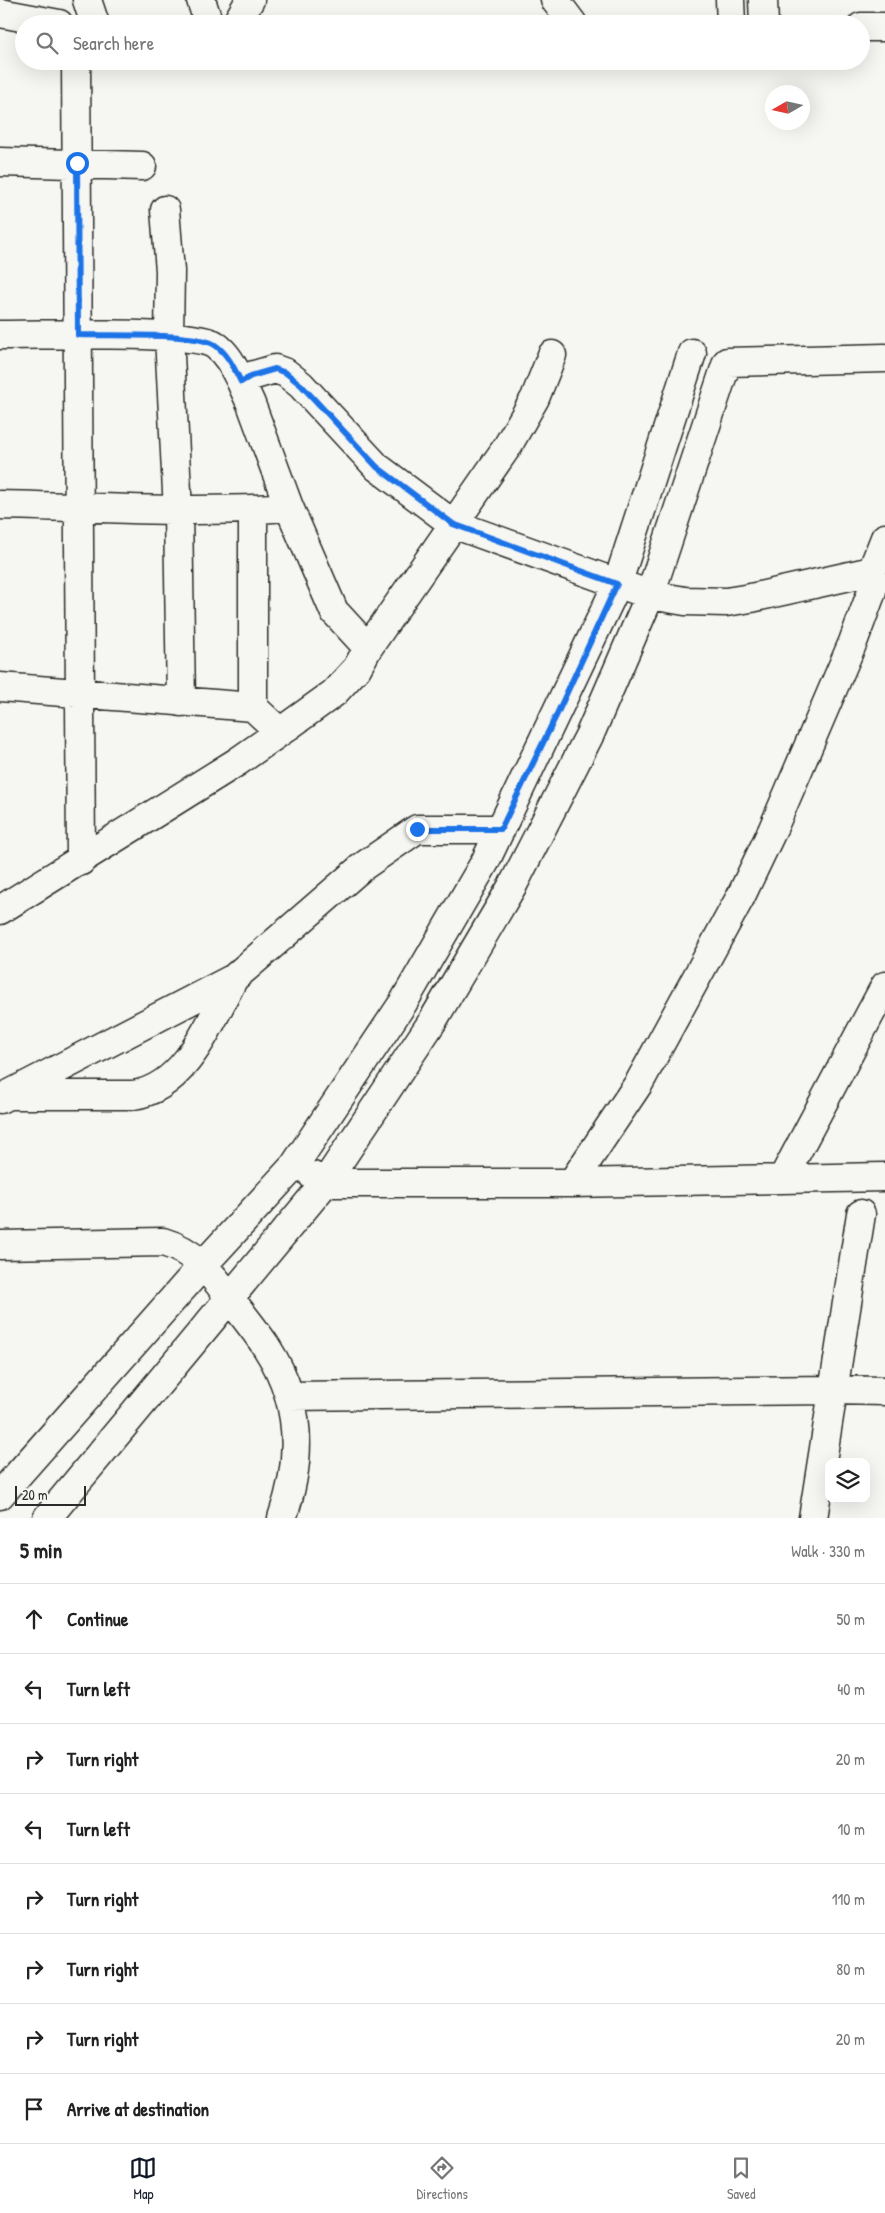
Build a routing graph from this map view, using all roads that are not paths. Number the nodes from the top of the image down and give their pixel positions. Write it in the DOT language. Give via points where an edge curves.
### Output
graph roads {
  1 [pos="86,0"];
  2 [pos="201,0"];
  3 [pos="250,0"];
  4 [pos="555,0"];
  5 [pos="730,0"];
  6 [pos="763,0"];
  7 [pos="0,13"];
  8 [pos="92,15"];
  9 [pos="206,15"];
  10 [pos="241,15"];
  11 [pos="566,15"];
  12 [pos="731,15"];
  13 [pos="764,15"];
  14 [pos="15,16"];
  15 [pos="870,28"];
  16 [pos="885,28"];
  17 [pos="76,70"];
  18 [pos="0,162"];
  19 [pos="77,163"];
  20 [pos="142,166"];
  21 [pos="165,210"];
  22 [pos="0,335"];
  23 [pos="78,335"];
  24 [pos="169,336"];
  25 [pos="692,352"];
  26 [pos="552,355"];
  27 [pos="885,358"];
  28 [pos="241,382"];
  29 [pos="0,505"];
  30 [pos="79,506"];
  31 [pos="289,507"];
  32 [pos="178,510"];
  33 [pos="253,510"];
  34 [pos="453,524"];
  35 [pos="885,538"];
  36 [pos="617,584"];
  37 [pos="876,586"];
  38 [pos="650,595"];
  39 [pos="368,648"];
  40 [pos="0,687"];
  41 [pos="80,694"];
  42 [pos="180,702"];
  43 [pos="253,707"];
  44 [pos="280,732"];
  45 [pos="501,829"];
  46 [pos="81,861"];
  47 [pos="0,910"];
  48 [pos="234,978"];
  49 [pos="885,986"];
  50 [pos="4,1097"];
  51 [pos="294,1166"];
  52 [pos="885,1176"];
  53 [pos="783,1178"];
  54 [pos="325,1183"];
  55 [pos="572,1183"];
  56 [pos="861,1214"];
  57 [pos="0,1245"];
  58 [pos="203,1265"];
  59 [pos="230,1299"];
  60 [pos="833,1390"];
  61 [pos="885,1391"];
  62 [pos="289,1396"];
  63 [pos="0,1495"];
  64 [pos="47,1518"];
  65 [pos="282,1518"];
  66 [pos="812,1518"];
  1 -- 8 [label="street"];
  2 -- 9 [label="street"];
  3 -- 10 [label="street"];
  4 -- 11 [label="street"];
  5 -- 12 [label="street"];
  6 -- 13 [label="street"];
  7 -- 14 [label="street"];
  15 -- 16 [label="street"];
  17 -- 19 [label="street"];
  18 -- 19 [label="street"];
  19 -- 20 [label="street"];
  19 -- 23 [label="street"];
  21 -- 24 [label="street" via="170,271"];
  22 -- 23 [label="street"];
  23 -- 24 [label="street"];
  23 -- 30 [label="street"];
  24 -- 28 [label="street" via="214,344 228,357"];
  24 -- 32 [label="street"];
  25 -- 36 [label="street"];
  26 -- 34 [label="street" via="535,398 508,447"];
  27 -- 38 [label="street" via="727,362"];
  28 -- 31 [label="street"];
  28 -- 34 [label="street" via="275,369 286,373 377,467"];
  29 -- 30 [label="street"];
  30 -- 32 [label="street"];
  30 -- 41 [label="street"];
  31 -- 33 [label="street"];
  31 -- 39 [label="street" via="334,611"];
  32 -- 33 [label="street"];
  32 -- 42 [label="street"];
  33 -- 43 [label="street"];
  34 -- 36 [label="street"];
  34 -- 39 [label="street"];
  35 -- 37 [label="street"];
  36 -- 38 [label="street"];
  36 -- 45 [label="street"];
  37 -- 38 [label="street" via="726,602 685,601"];
  37 -- 55 [label="street" via="741,896 639,1083"];
  38 -- 54 [label="street" via="590,734 514,883 432,1022"];
  39 -- 44 [label="street" via="357,668 334,693"];
  40 -- 41 [label="street"];
  41 -- 42 [label="street"];
  41 -- 46 [label="street"];
  42 -- 43 [label="street"];
  43 -- 44 [label="street"];
  44 -- 46 [label="street"];
  45 -- 48 [label="street" via="417,829 362,867"];
  45 -- 51 [label="street" via="403,1003"];
  46 -- 47 [label="street"];
  48 -- 50 [label="street"];
  48 -- 50 [label="street" via="195,1048 176,1074 160,1087 133,1095"];
  49 -- 53 [label="street"];
  51 -- 54 [label="street"];
  51 -- 58 [label="street"];
  52 -- 53 [label="street"];
  53 -- 55 [label="street"];
  54 -- 55 [label="street"];
  54 -- 59 [label="street"];
  56 -- 60 [label="street"];
  57 -- 58 [label="street" via="163,1242 180,1247"];
  58 -- 59 [label="street"];
  58 -- 63 [label="street"];
  59 -- 62 [label="street" via="267,1348 282,1374"];
  59 -- 64 [label="street"];
  60 -- 61 [label="street"];
  60 -- 62 [label="street"];
  60 -- 66 [label="street"];
  62 -- 65 [label="street" via="297,1432 297,1462"];
}
